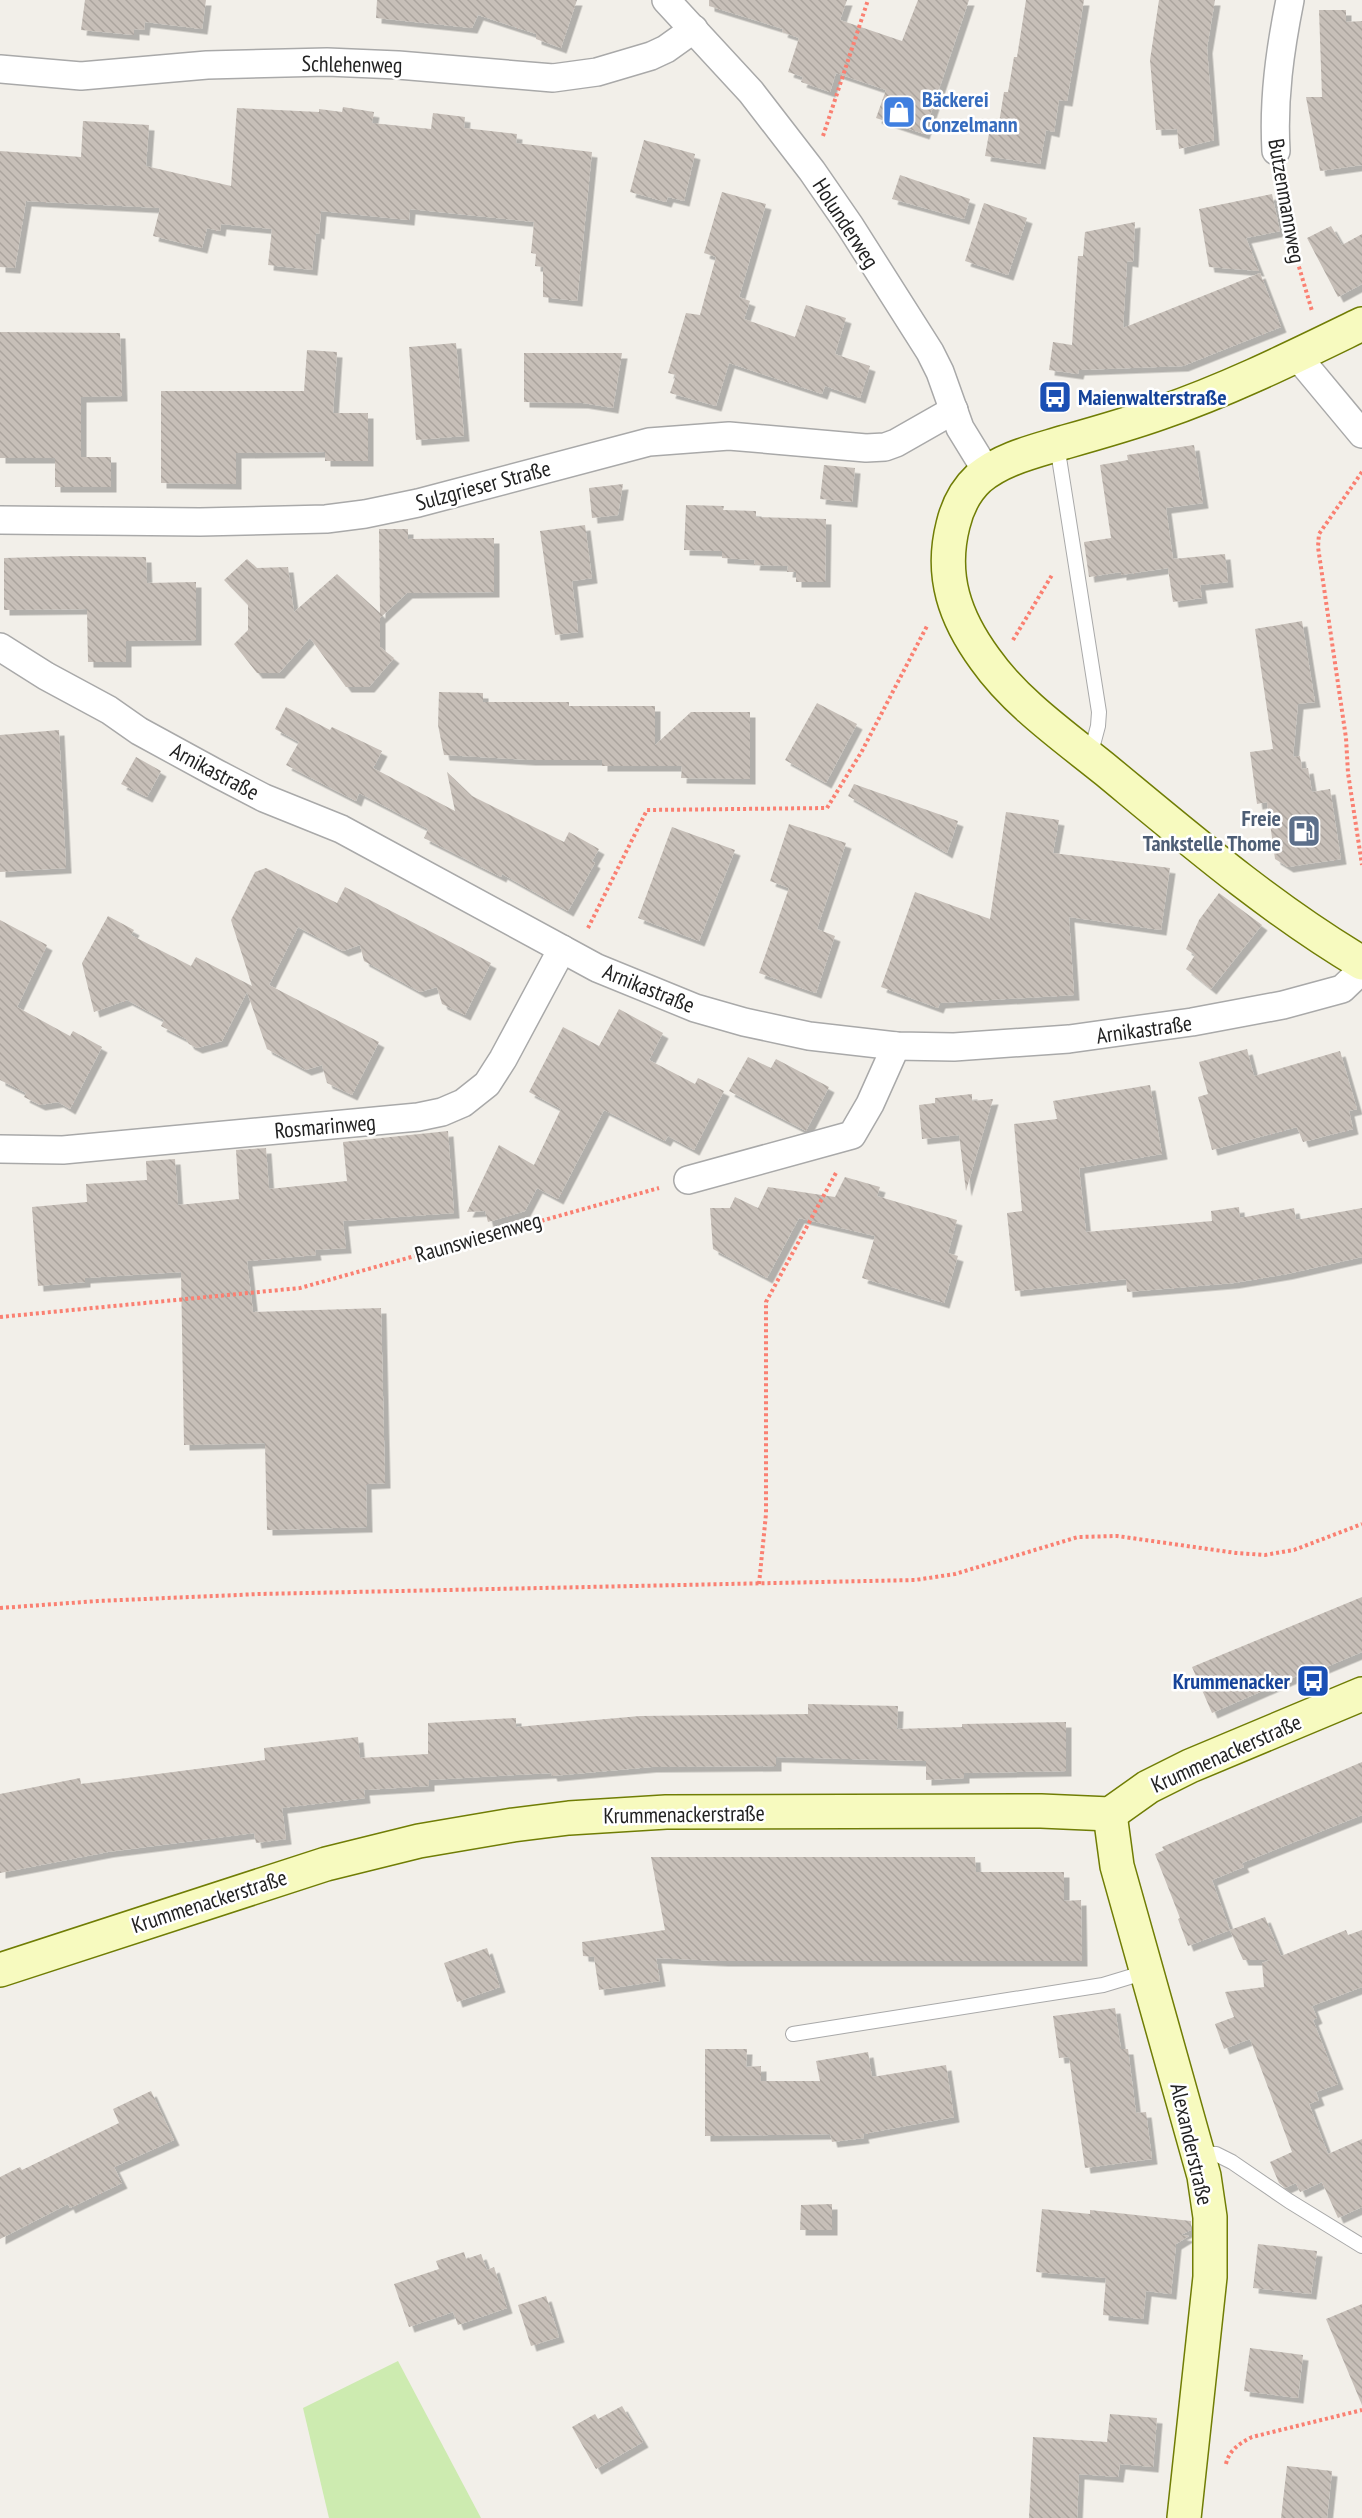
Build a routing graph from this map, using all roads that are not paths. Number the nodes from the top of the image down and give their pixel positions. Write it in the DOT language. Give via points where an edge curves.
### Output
graph roads {
  1 [pos="666,0"];
  2 [pos="1290,0"];
  3 [pos="694,29"];
  4 [pos="0,69"];
  5 [pos="1276,151"];
  6 [pos="1362,324"];
  7 [pos="1297,356"];
  8 [pos="954,410"];
  9 [pos="1362,434"];
  10 [pos="1057,445"];
  11 [pos="987,472"];
  12 [pos="0,520"];
  13 [pos="0,647"];
  14 [pos="1089,757"];
  15 [pos="568,952"];
  16 [pos="1362,963"];
  17 [pos="1362,970"];
  18 [pos="896,1046"];
  19 [pos="0,1149"];
  20 [pos="688,1180"];
  21 [pos="1362,1694"];
  22 [pos="1110,1814"];
  23 [pos="0,1970"];
  24 [pos="1146,1972"];
  25 [pos="793,2034"];
  26 [pos="1198,2152"];
  27 [pos="1362,2246"];
  28 [pos="1184,2518"];
  1 -- 3 [label="street, Holunderweg"];
  2 -- 5 [label="street, Butzenmannweg" via="1278,62"];
  3 -- 4 [label="street, Schlehenweg" via="651,56 597,72 553,78 327,62 207,65 81,76"];
  3 -- 8 [label="street, Holunderweg" via="774,120 833,201 930,352"];
  6 -- 7 [label="main road"];
  7 -- 9 [label="street"];
  7 -- 10 [label="main road" via="1170,410"];
  8 -- 11 [label="street, Holunderweg" via="966,439"];
  8 -- 12 [label="street, Sulzgrieser Straße" via="885,447 729,436 658,441 446,496 346,517 200,522"];
  10 -- 11 [label="main road" via="1011,459"];
  10 -- 14 [label="lane" via="1099,712"];
  11 -- 14 [label="main road" via="969,489 956,514 947,552 949,587 962,622 995,673"];
  13 -- 15 [label="street, Arnikastraße" via="216,773 264,798 341,829"];
  14 -- 16 [label="main road" via="1300,923"];
  15 -- 18 [label="street, Arnikastraße" via="629,982 717,1015 809,1036"];
  15 -- 19 [label="street, Rosmarinweg" via="494,1074 472,1098 442,1112 63,1150"];
  17 -- 18 [label="street, Arnikastraße" via="1346,987 1333,993 1192,1022 1069,1039 954,1047"];
  18 -- 20 [label="street" via="852,1135"];
  21 -- 22 [label="main road, Krummenackerstraße" via="1168,1776"];
  22 -- 23 [label="main road, Krummenackerstraße" via="666,1812 513,1825 419,1841 326,1864"];
  22 -- 24 [label="main road, Alexanderstraße" via="1117,1866"];
  24 -- 25 [label="lane" via="1103,1985"];
  24 -- 26 [label="main road, Alexanderstraße"];
  26 -- 27 [label="lane" via="1216,2154 1232,2162"];
  26 -- 28 [label="main road, Alexanderstraße" via="1208,2196 1211,2259"];
}
